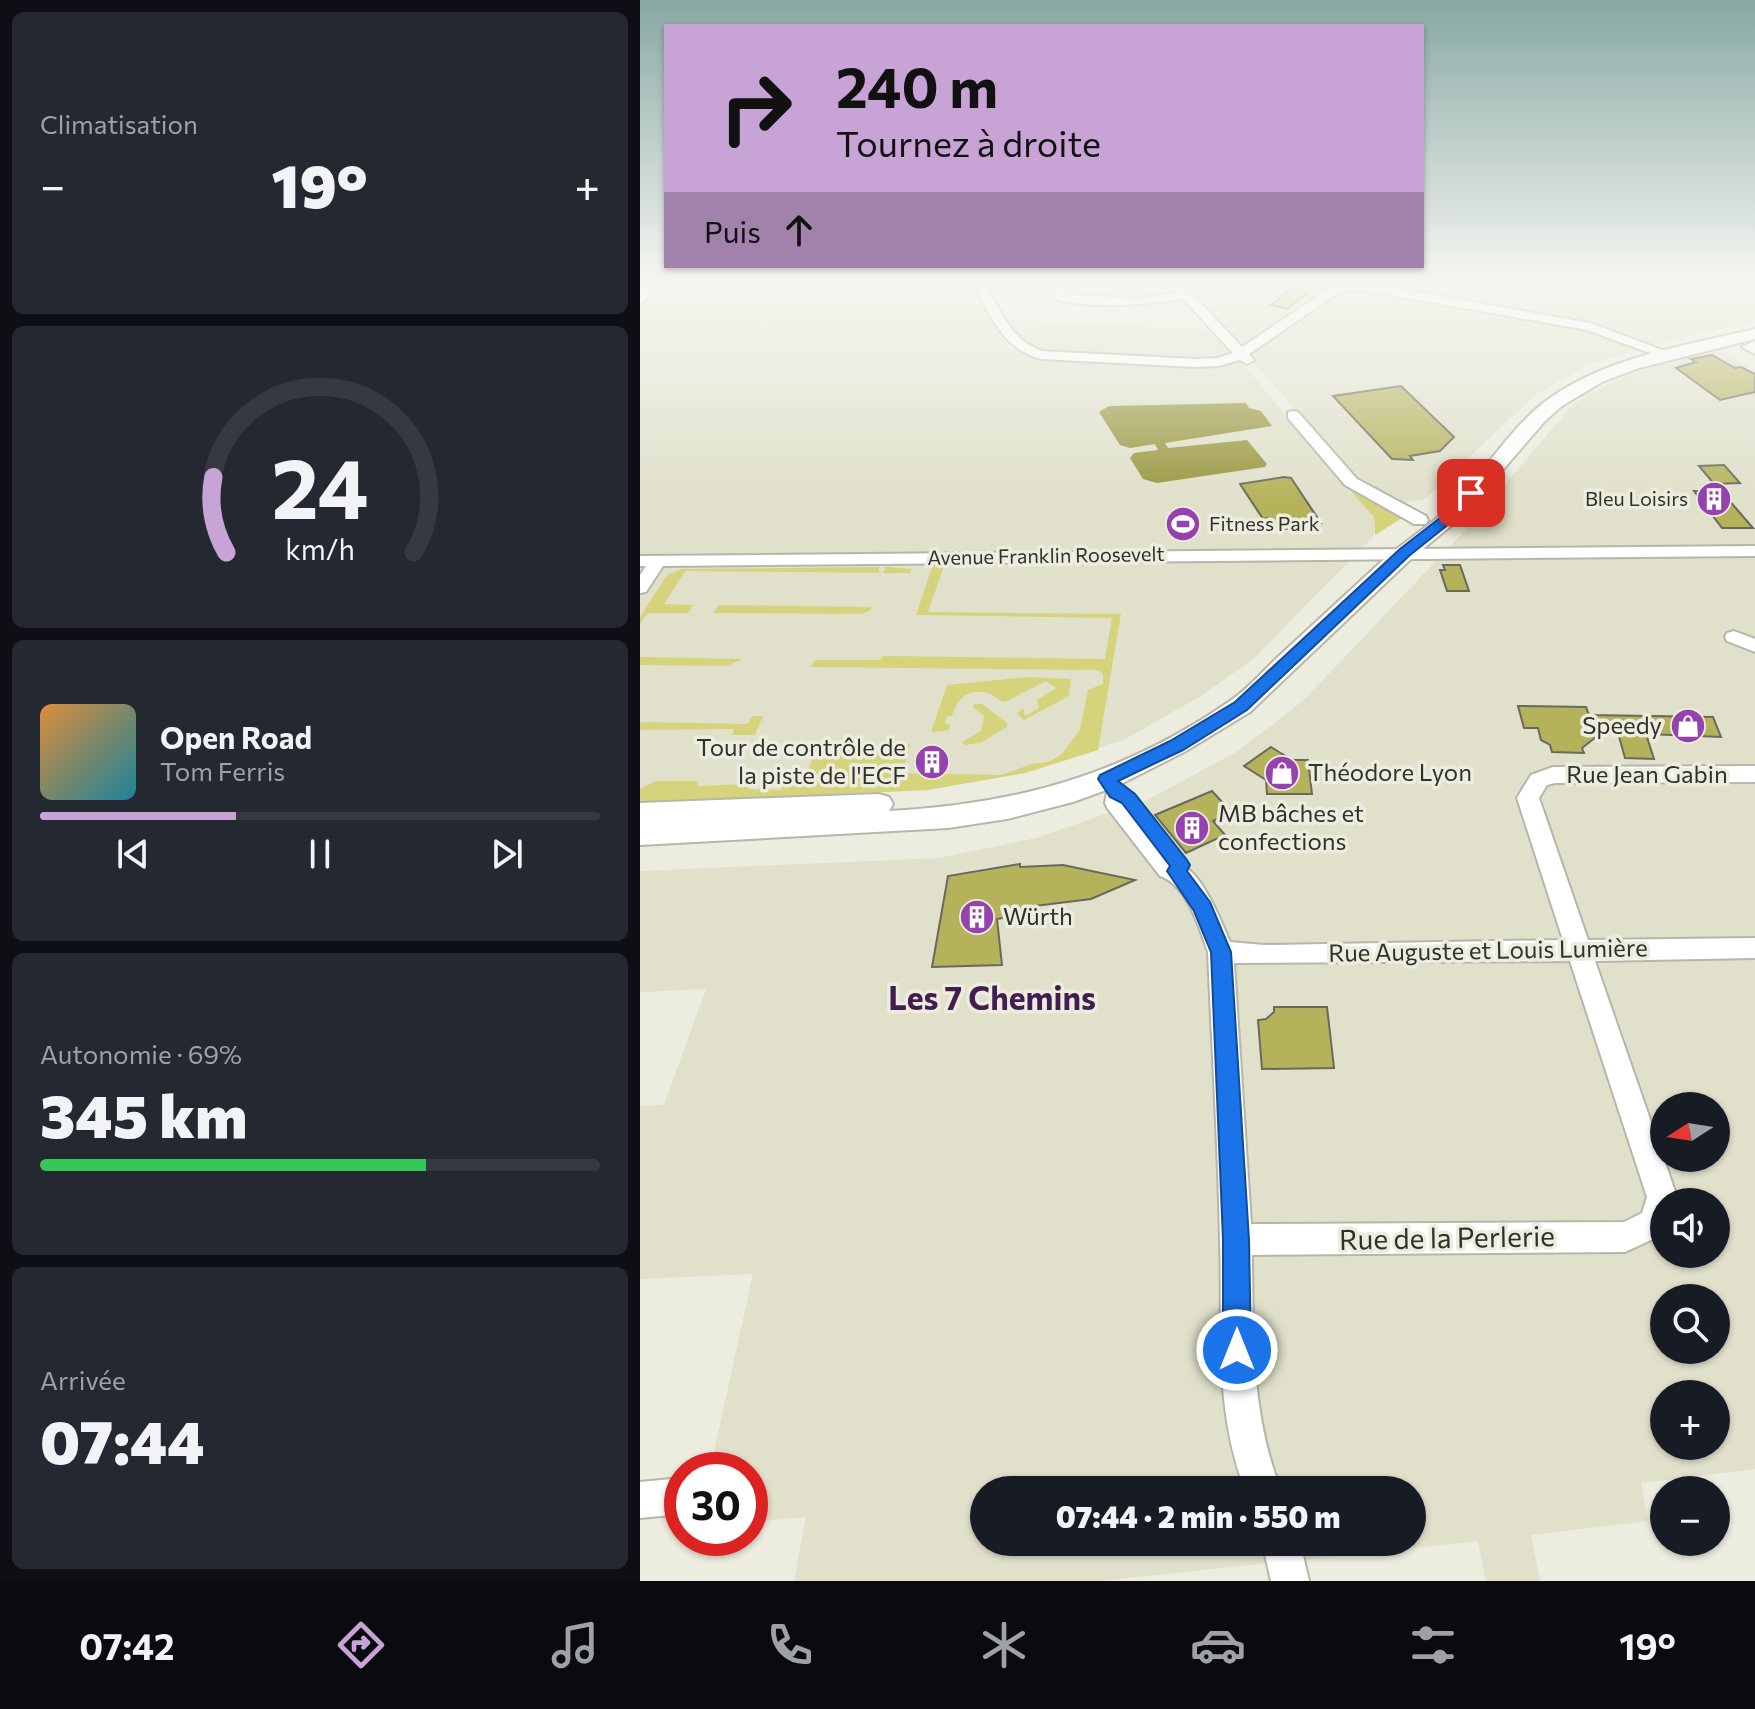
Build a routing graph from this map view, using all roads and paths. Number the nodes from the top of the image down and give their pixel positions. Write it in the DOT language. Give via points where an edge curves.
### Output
graph roads {
  1 [pos="1060,355"];
  2 [pos="1242,355"];
  3 [pos="1247,355"];
  4 [pos="1627,355"];
  5 [pos="1649,355"];
  6 [pos="1652,355"];
  7 [pos="1244,357"];
  8 [pos="1626,360"];
  9 [pos="1293,415"];
  10 [pos="1420,520"];
  11 [pos="1755,544"];
  12 [pos="1501,551"];
  13 [pos="1755,551"];
  14 [pos="1394,552"];
  15 [pos="649,561"];
  16 [pos="640,588"];
  17 [pos="1734,637"];
  18 [pos="1755,646"];
  19 [pos="1755,774"];
  20 [pos="1107,779"];
  21 [pos="640,813"];
  22 [pos="640,834"];
  23 [pos="1755,948"];
  24 [pos="1577,949"];
  25 [pos="1221,952"];
  26 [pos="1236,1240"];
  27 [pos="1258,1476"];
  28 [pos="664,1498"];
  29 [pos="640,1500"];
  1 -- 7 [label="street" via="1195,363"];
  2 -- 7 [label="street"];
  3 -- 7 [label="street"];
  4 -- 8 [label="street"];
  5 -- 8 [label="main road"];
  6 -- 14 [label="main road" via="1601,375 1556,402 1455,513"];
  8 -- 10 [label="main road" via="1588,374 1547,399"];
  9 -- 10 [label="street" via="1351,482"];
  10 -- 14 [label="main road"];
  11 -- 12 [label="street, Avenue Franklin Roosevelt"];
  12 -- 13 [label="street, Avenue Franklin Roosevelt"];
  12 -- 14 [label="street, Avenue Franklin Roosevelt"];
  14 -- 15 [label="street, Avenue Franklin Roosevelt"];
  14 -- 20 [label="main road" via="1241,706"];
  15 -- 16 [label="street"];
  17 -- 18 [label="street"];
  19 -- 24 [label="street, Rue Jean Gabin" via="1553,775 1539,780 1528,798"];
  20 -- 21 [label="main road" via="930,801"];
  20 -- 22 [label="main road" via="1007,809 948,818"];
  20 -- 25 [label="street" via="1116,803 1203,908"];
  23 -- 24 [label="street, Rue Auguste et Louis Lumière"];
  24 -- 25 [label="street, Rue Auguste et Louis Lumière"];
  24 -- 26 [label="street, Rue de la Perlerie" via="1662,1197 1654,1223 1625,1237"];
  25 -- 26 [label="street"];
  26 -- 27 [label="street" via="1237,1377"];
  28 -- 29 [label="street"];
}
